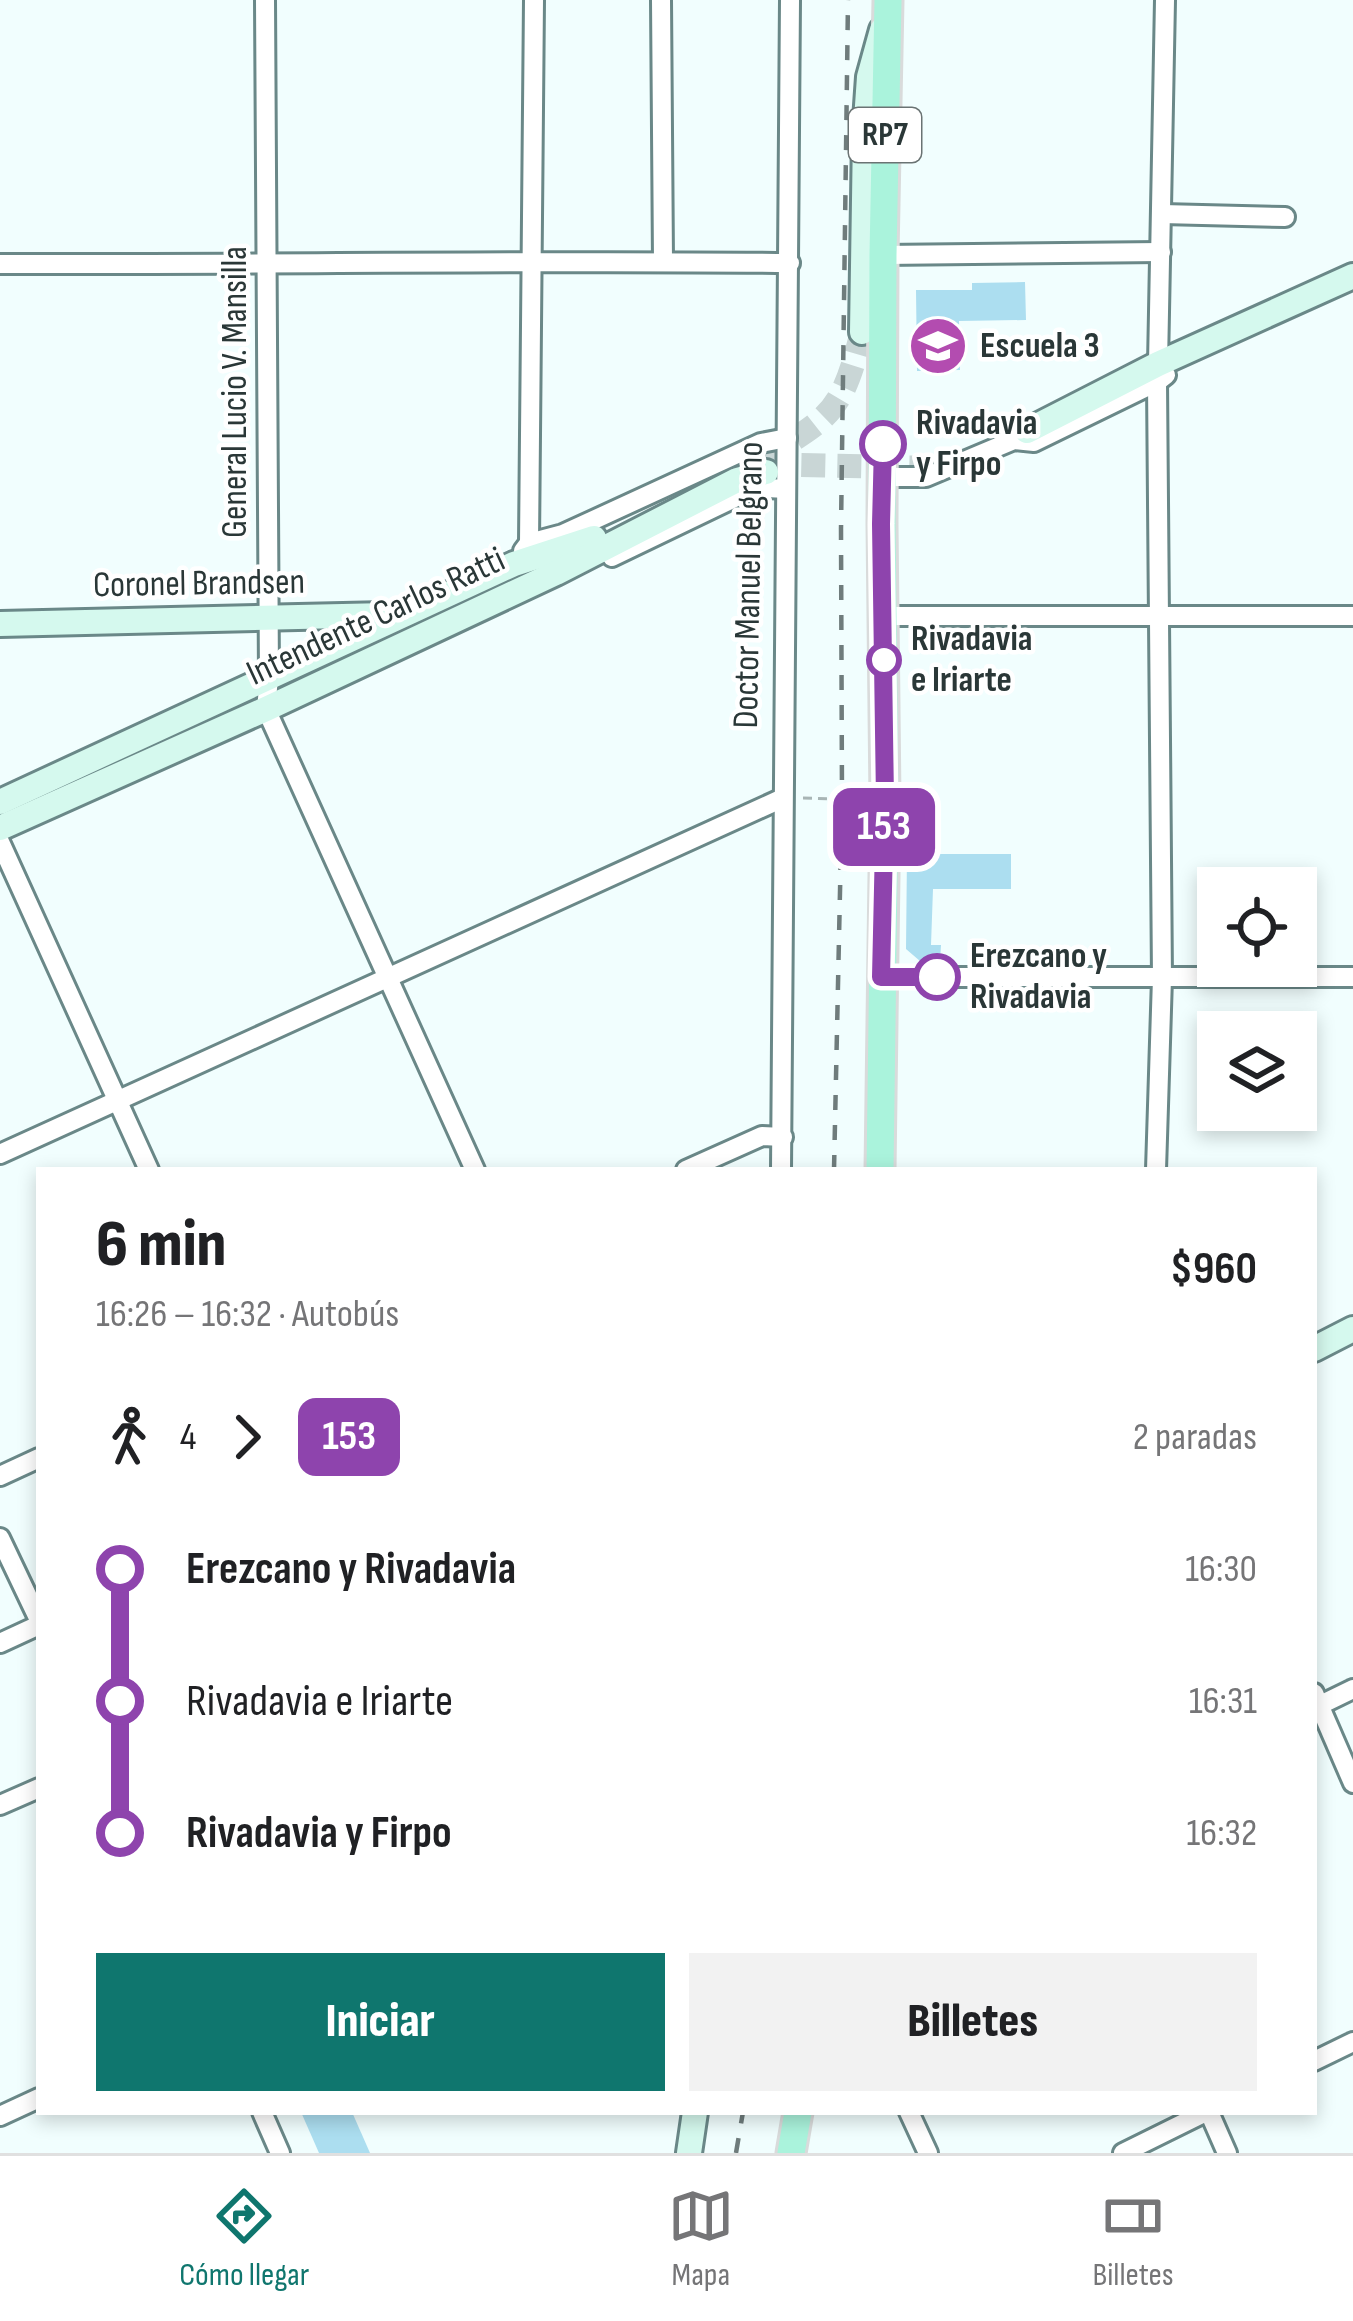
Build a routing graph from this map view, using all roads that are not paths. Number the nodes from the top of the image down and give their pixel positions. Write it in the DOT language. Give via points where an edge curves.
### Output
graph roads {
  1 [pos="265,0"];
  2 [pos="534,0"];
  3 [pos="661,0"];
  4 [pos="790,0"];
  5 [pos="1165,0"];
  6 [pos="888,7"];
  7 [pos="1162,214"];
  8 [pos="1285,218"];
  9 [pos="1161,252"];
  10 [pos="883,255"];
  11 [pos="532,261"];
  12 [pos="663,262"];
  13 [pos="790,263"];
  14 [pos="0,264"];
  15 [pos="268,265"];
  16 [pos="1353,276"];
  17 [pos="862,332"];
  18 [pos="1152,369"];
  19 [pos="1021,435"];
  20 [pos="787,437"];
  21 [pos="883,477"];
  22 [pos="787,489"];
  23 [pos="521,554"];
  24 [pos="556,573"];
  25 [pos="1160,614"];
  26 [pos="400,615"];
  27 [pos="883,616"];
  28 [pos="1353,616"];
  29 [pos="268,619"];
  30 [pos="0,624"];
  31 [pos="269,678"];
  32 [pos="266,710"];
  33 [pos="783,798"];
  34 [pos="0,802"];
  35 [pos="0,828"];
  36 [pos="0,842"];
  37 [pos="388,977"];
  38 [pos="881,977"];
  39 [pos="1353,977"];
  40 [pos="1162,978"];
  41 [pos="117,1102"];
  42 [pos="783,1137"];
  43 [pos="0,1154"];
  44 [pos="148,1167"];
  45 [pos="474,1167"];
  46 [pos="693,1167"];
  47 [pos="781,1167"];
  48 [pos="880,1167"];
  49 [pos="1156,1167"];
  50 [pos="1347,1332"];
  51 [pos="1317,1335"];
  52 [pos="1317,1347"];
  53 [pos="36,1459"];
  54 [pos="0,1476"];
  55 [pos="0,1538"];
  56 [pos="36,1616"];
  57 [pos="36,1624"];
  58 [pos="0,1642"];
  59 [pos="1353,1689"];
  60 [pos="1317,1702"];
  61 [pos="1317,1704"];
  62 [pos="1353,1783"];
  63 [pos="36,1789"];
  64 [pos="0,1805"];
  65 [pos="1353,2042"];
  66 [pos="1317,2060"];
  67 [pos="36,2099"];
  68 [pos="263,2115"];
  69 [pos="695,2115"];
  70 [pos="797,2115"];
  71 [pos="910,2115"];
  72 [pos="1201,2115"];
  73 [pos="1208,2115"];
  74 [pos="0,2116"];
  75 [pos="280,2153"];
  76 [pos="689,2153"];
  77 [pos="791,2153"];
  78 [pos="928,2153"];
  79 [pos="1123,2153"];
  80 [pos="1226,2153"];
  1 -- 15 [label="street, General Lucio V. Mansilla"];
  2 -- 11 [label="street"];
  3 -- 12 [label="street"];
  4 -- 13 [label="street, Doctor Manuel Belgrano"];
  5 -- 7 [label="street"];
  6 -- 10 [label="main road, RP7"];
  6 -- 17 [label="main road" via="868,77"];
  7 -- 8 [label="street"];
  7 -- 9 [label="street"];
  9 -- 10 [label="street"];
  9 -- 18 [label="street"];
  10 -- 21 [label="main road, RP7"];
  11 -- 12 [label="street"];
  11 -- 15 [label="street"];
  11 -- 23 [label="street"];
  12 -- 13 [label="street"];
  13 -- 20 [label="street, Doctor Manuel Belgrano"];
  14 -- 15 [label="street"];
  15 -- 29 [label="street, General Lucio V. Mansilla"];
  16 -- 18 [label="main road"];
  18 -- 19 [label="main road"];
  18 -- 19 [label="street" via="1022,421"];
  18 -- 25 [label="street"];
  19 -- 21 [label="street" via="926,478"];
  20 -- 22 [label="street, Doctor Manuel Belgrano"];
  20 -- 23 [label="street, Intendente Carlos Ratti"];
  21 -- 27 [label="main road, RP7"];
  22 -- 24 [label="street, Intendente Carlos Ratti" via="749,491 598,563"];
  22 -- 33 [label="street, Doctor Manuel Belgrano"];
  23 -- 24 [label="main road, Intendente Carlos Ratti" via="592,538 765,464"];
  23 -- 26 [label="main road, Intendente Carlos Ratti"];
  24 -- 32 [label="main road, Intendente Carlos Ratti"];
  25 -- 27 [label="street"];
  25 -- 28 [label="street"];
  25 -- 40 [label="street"];
  26 -- 29 [label="main road, Coronel Brandsen"];
  26 -- 31 [label="main road, Intendente Carlos Ratti"];
  27 -- 38 [label="main road, RP7"];
  29 -- 30 [label="main road, Coronel Brandsen"];
  29 -- 31 [label="street, General Lucio V. Mansilla"];
  31 -- 32 [label="street, General Lucio V. Mansilla"];
  31 -- 34 [label="main road, Intendente Carlos Ratti"];
  32 -- 35 [label="main road, Intendente Carlos Ratti"];
  32 -- 37 [label="street, General Lucio V. Mansilla"];
  33 -- 37 [label="street"];
  33 -- 42 [label="street, Doctor Manuel Belgrano"];
  36 -- 41 [label="street"];
  37 -- 41 [label="street"];
  37 -- 45 [label="street, General Lucio V. Mansilla"];
  38 -- 40 [label="street"];
  38 -- 48 [label="main road, RP7"];
  39 -- 40 [label="street"];
  40 -- 49 [label="street"];
  41 -- 43 [label="street"];
  41 -- 44 [label="street"];
  42 -- 46 [label="street" via="762,1136"];
  42 -- 47 [label="street, Doctor Manuel Belgrano"];
  50 -- 51 [label="street"];
  50 -- 52 [label="main road"];
  53 -- 54 [label="street"];
  55 -- 56 [label="street"];
  57 -- 58 [label="street"];
  59 -- 60 [label="street"];
  61 -- 62 [label="street"];
  63 -- 64 [label="street"];
  65 -- 66 [label="street"];
  67 -- 74 [label="street"];
  68 -- 75 [label="street"];
  69 -- 76 [label="main road"];
  70 -- 77 [label="main road"];
  71 -- 78 [label="street"];
  72 -- 79 [label="street"];
  73 -- 80 [label="street"];
}
